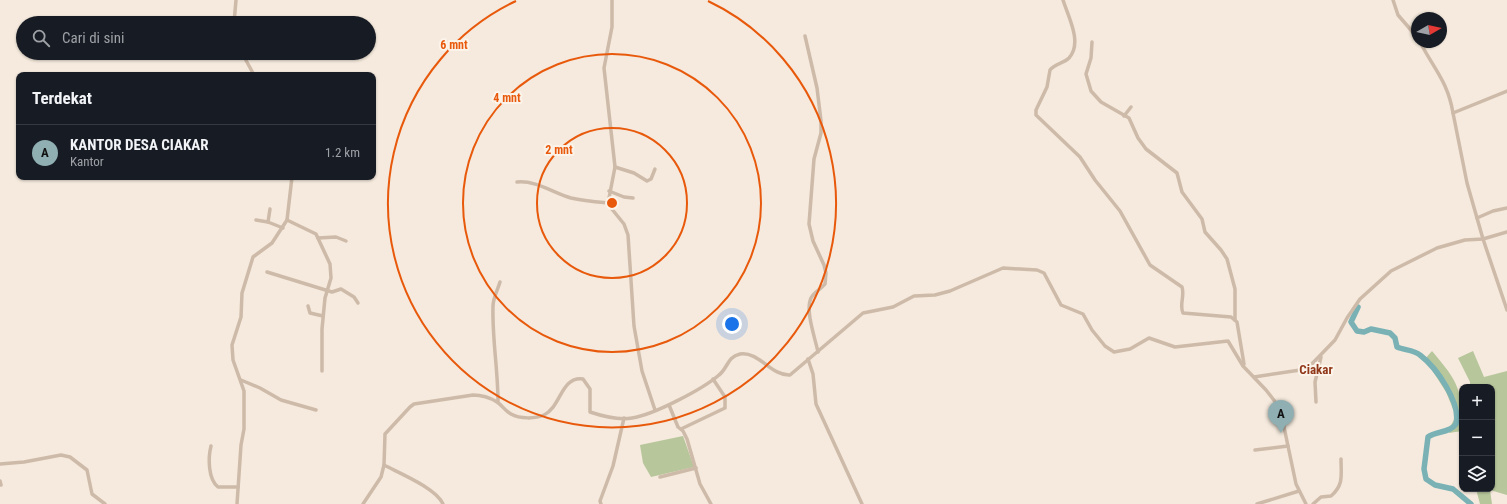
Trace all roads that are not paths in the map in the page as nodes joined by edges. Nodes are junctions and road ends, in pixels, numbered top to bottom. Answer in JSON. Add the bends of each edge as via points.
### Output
{"nodes":[{"id":1,"x":236,"y":0,"type":"edge"},
{"id":2,"x":612,"y":0,"type":"edge"},
{"id":3,"x":1063,"y":0,"type":"edge"},
{"id":4,"x":1393,"y":0,"type":"edge"},
{"id":5,"x":235,"y":16,"type":"edge"},
{"id":6,"x":1411,"y":31,"type":"edge"},
{"id":7,"x":805,"y":36,"type":"dead end"},
{"id":8,"x":1092,"y":42,"type":"dead end"},
{"id":9,"x":1423,"y":48,"type":"edge"},
{"id":10,"x":246,"y":60,"type":"edge"},
{"id":11,"x":252,"y":72,"type":"edge"},
{"id":12,"x":1507,"y":91,"type":"edge"},
{"id":13,"x":1131,"y":107,"type":"dead end"},
{"id":14,"x":1453,"y":113,"type":"junction"},
{"id":15,"x":1124,"y":116,"type":"junction"},
{"id":16,"x":615,"y":167,"type":"junction"},
{"id":17,"x":655,"y":169,"type":"dead end"},
{"id":18,"x":292,"y":180,"type":"edge"},
{"id":19,"x":517,"y":182,"type":"dead end"},
{"id":20,"x":609,"y":191,"type":"junction"},
{"id":21,"x":632,"y":198,"type":"dead end"},
{"id":22,"x":609,"y":203,"type":"junction"},
{"id":23,"x":1507,"y":208,"type":"edge"},
{"id":24,"x":270,"y":209,"type":"dead end"},
{"id":25,"x":1477,"y":218,"type":"junction"},
{"id":26,"x":256,"y":220,"type":"dead end"},
{"id":27,"x":287,"y":220,"type":"junction"},
{"id":28,"x":268,"y":222,"type":"junction"},
{"id":29,"x":283,"y":228,"type":"junction"},
{"id":30,"x":1507,"y":232,"type":"edge"},
{"id":31,"x":318,"y":238,"type":"junction"},
{"id":32,"x":1483,"y":239,"type":"junction"},
{"id":33,"x":346,"y":241,"type":"dead end"},
{"id":34,"x":267,"y":272,"type":"dead end"},
{"id":35,"x":500,"y":282,"type":"dead end"},
{"id":36,"x":327,"y":290,"type":"junction"},
{"id":37,"x":358,"y":303,"type":"dead end"},
{"id":38,"x":308,"y":306,"type":"dead end"},
{"id":39,"x":1507,"y":310,"type":"edge"},
{"id":40,"x":323,"y":316,"type":"junction"},
{"id":41,"x":1235,"y":321,"type":"junction"},
{"id":42,"x":818,"y":352,"type":"junction"},
{"id":43,"x":1321,"y":357,"type":"junction"},
{"id":44,"x":808,"y":359,"type":"junction"},
{"id":45,"x":1246,"y":369,"type":"junction"},
{"id":46,"x":322,"y":371,"type":"dead end"},
{"id":47,"x":1254,"y":377,"type":"junction"},
{"id":48,"x":713,"y":379,"type":"junction"},
{"id":49,"x":241,"y":380,"type":"junction"},
{"id":50,"x":498,"y":402,"type":"junction"},
{"id":51,"x":1316,"y":402,"type":"dead end"},
{"id":52,"x":669,"y":405,"type":"junction"},
{"id":53,"x":316,"y":410,"type":"dead end"},
{"id":54,"x":655,"y":410,"type":"junction"},
{"id":55,"x":624,"y":418,"type":"junction"},
{"id":56,"x":681,"y":428,"type":"junction"},
{"id":57,"x":211,"y":446,"type":"dead end"},
{"id":58,"x":1288,"y":446,"type":"junction"},
{"id":59,"x":1254,"y":450,"type":"dead end"},
{"id":60,"x":1341,"y":459,"type":"dead end"},
{"id":61,"x":0,"y":464,"type":"edge"},
{"id":62,"x":384,"y":465,"type":"junction"},
{"id":63,"x":696,"y":468,"type":"junction"},
{"id":64,"x":660,"y":476,"type":"dead end"},
{"id":65,"x":238,"y":487,"type":"junction"},
{"id":66,"x":1299,"y":491,"type":"junction"},
{"id":67,"x":106,"y":504,"type":"edge"},
{"id":68,"x":236,"y":504,"type":"edge"},
{"id":69,"x":363,"y":504,"type":"edge"},
{"id":70,"x":443,"y":504,"type":"edge"},
{"id":71,"x":601,"y":504,"type":"edge"},
{"id":72,"x":711,"y":504,"type":"edge"},
{"id":73,"x":862,"y":504,"type":"edge"},
{"id":74,"x":1257,"y":504,"type":"edge"},
{"id":75,"x":1306,"y":504,"type":"edge"},
{"id":76,"x":1313,"y":504,"type":"edge"}],
"edges":[{"from":1,"to":5,"type":"street"},
{"from":2,"to":16,"type":"street","via":[[612,27],[604,68]]},
{"from":3,"to":41,"type":"street","via":[[1073,31],[1073,50],[1065,61],[1050,70],[1047,87],[1036,115],[1080,157],[1120,211],[1150,265],[1182,287],[1183,313],[1231,317]]},
{"from":4,"to":6,"type":"street","via":[[1398,15]]},
{"from":7,"to":42,"type":"street","via":[[817,88],[821,121],[808,217],[811,234],[826,273],[825,284],[813,295],[810,304]]},
{"from":8,"to":15,"type":"street","via":[[1086,74],[1091,91],[1101,102]]},
{"from":9,"to":14,"type":"street","via":[[1450,93]]},
{"from":10,"to":11,"type":"street"},
{"from":12,"to":14,"type":"street"},
{"from":13,"to":15,"type":"street"},
{"from":14,"to":25,"type":"street"},
{"from":15,"to":41,"type":"street","via":[[1130,120],[1146,150],[1177,173],[1182,192],[1202,219],[1205,232],[1223,252],[1236,289]]},
{"from":16,"to":17,"type":"street","via":[[634,173],[647,182]]},
{"from":16,"to":20,"type":"street"},
{"from":18,"to":27,"type":"street"},
{"from":19,"to":22,"type":"street","via":[[553,190],[574,198]]},
{"from":20,"to":21,"type":"street"},
{"from":20,"to":22,"type":"street"},
{"from":22,"to":54,"type":"street","via":[[624,224],[628,236],[634,326],[642,371]]},
{"from":23,"to":25,"type":"street"},
{"from":24,"to":28,"type":"street"},
{"from":25,"to":32,"type":"street"},
{"from":26,"to":28,"type":"street"},
{"from":27,"to":29,"type":"street"},
{"from":27,"to":31,"type":"street","via":[[312,231]]},
{"from":28,"to":29,"type":"street"},
{"from":29,"to":49,"type":"street","via":[[272,242],[253,257],[242,293],[241,317],[232,345],[233,360]]},
{"from":30,"to":32,"type":"street"},
{"from":31,"to":33,"type":"street","via":[[336,237]]},
{"from":31,"to":36,"type":"street","via":[[330,264],[331,278]]},
{"from":32,"to":39,"type":"street"},
{"from":32,"to":43,"type":"street","via":[[1465,240],[1438,248],[1391,271],[1360,299],[1335,340]]},
{"from":34,"to":36,"type":"street"},
{"from":35,"to":50,"type":"street","via":[[493,306]]},
{"from":36,"to":37,"type":"street","via":[[333,292],[341,289],[354,297]]},
{"from":36,"to":40,"type":"street"},
{"from":38,"to":40,"type":"street","via":[[310,313]]},
{"from":40,"to":46,"type":"street"},
{"from":41,"to":45,"type":"street","via":[[1240,330],[1241,351]]},
{"from":42,"to":44,"type":"street"},
{"from":42,"to":45,"type":"street","via":[[863,312],[893,306],[914,296],[936,295],[950,291],[1003,268],[1022,268],[1044,273],[1061,305],[1083,314],[1105,346],[1114,352],[1130,349],[1149,338],[1176,347],[1228,340]]},
{"from":43,"to":47,"type":"street","via":[[1303,370]]},
{"from":43,"to":51,"type":"street","via":[[1315,382]]},
{"from":44,"to":48,"type":"street","via":[[792,374],[787,375],[752,356],[740,354],[730,359],[720,375]]},
{"from":44,"to":73,"type":"street","via":[[818,409]]},
{"from":45,"to":47,"type":"street"},
{"from":47,"to":58,"type":"street","via":[[1280,408]]},
{"from":48,"to":52,"type":"street","via":[[695,392]]},
{"from":48,"to":56,"type":"street","via":[[725,397],[725,408]]},
{"from":49,"to":53,"type":"street","via":[[282,400]]},
{"from":49,"to":65,"type":"street","via":[[244,391],[244,429]]},
{"from":50,"to":55,"type":"street","via":[[511,414],[519,417],[545,414],[555,405],[569,382],[577,378],[583,379],[590,389],[590,412]]},
{"from":50,"to":62,"type":"street","via":[[483,395],[473,394],[410,406],[385,434]]},
{"from":52,"to":54,"type":"street"},
{"from":52,"to":56,"type":"street","via":[[678,427]]},
{"from":54,"to":55,"type":"street","via":[[646,415]]},
{"from":55,"to":71,"type":"street"},
{"from":56,"to":63,"type":"street"},
{"from":57,"to":65,"type":"street","via":[[209,457],[213,482],[218,487]]},
{"from":58,"to":59,"type":"street"},
{"from":58,"to":66,"type":"street"},
{"from":60,"to":76,"type":"street","via":[[1342,481],[1338,489],[1331,496],[1321,497]]},
{"from":61,"to":67,"type":"street","via":[[65,455],[87,470],[92,494]]},
{"from":62,"to":69,"type":"street","via":[[377,485]]},
{"from":62,"to":70,"type":"street","via":[[427,489]]},
{"from":63,"to":64,"type":"street"},
{"from":63,"to":72,"type":"street","via":[[700,484]]},
{"from":65,"to":68,"type":"street"},
{"from":66,"to":74,"type":"street"},
{"from":66,"to":75,"type":"street"}]}
